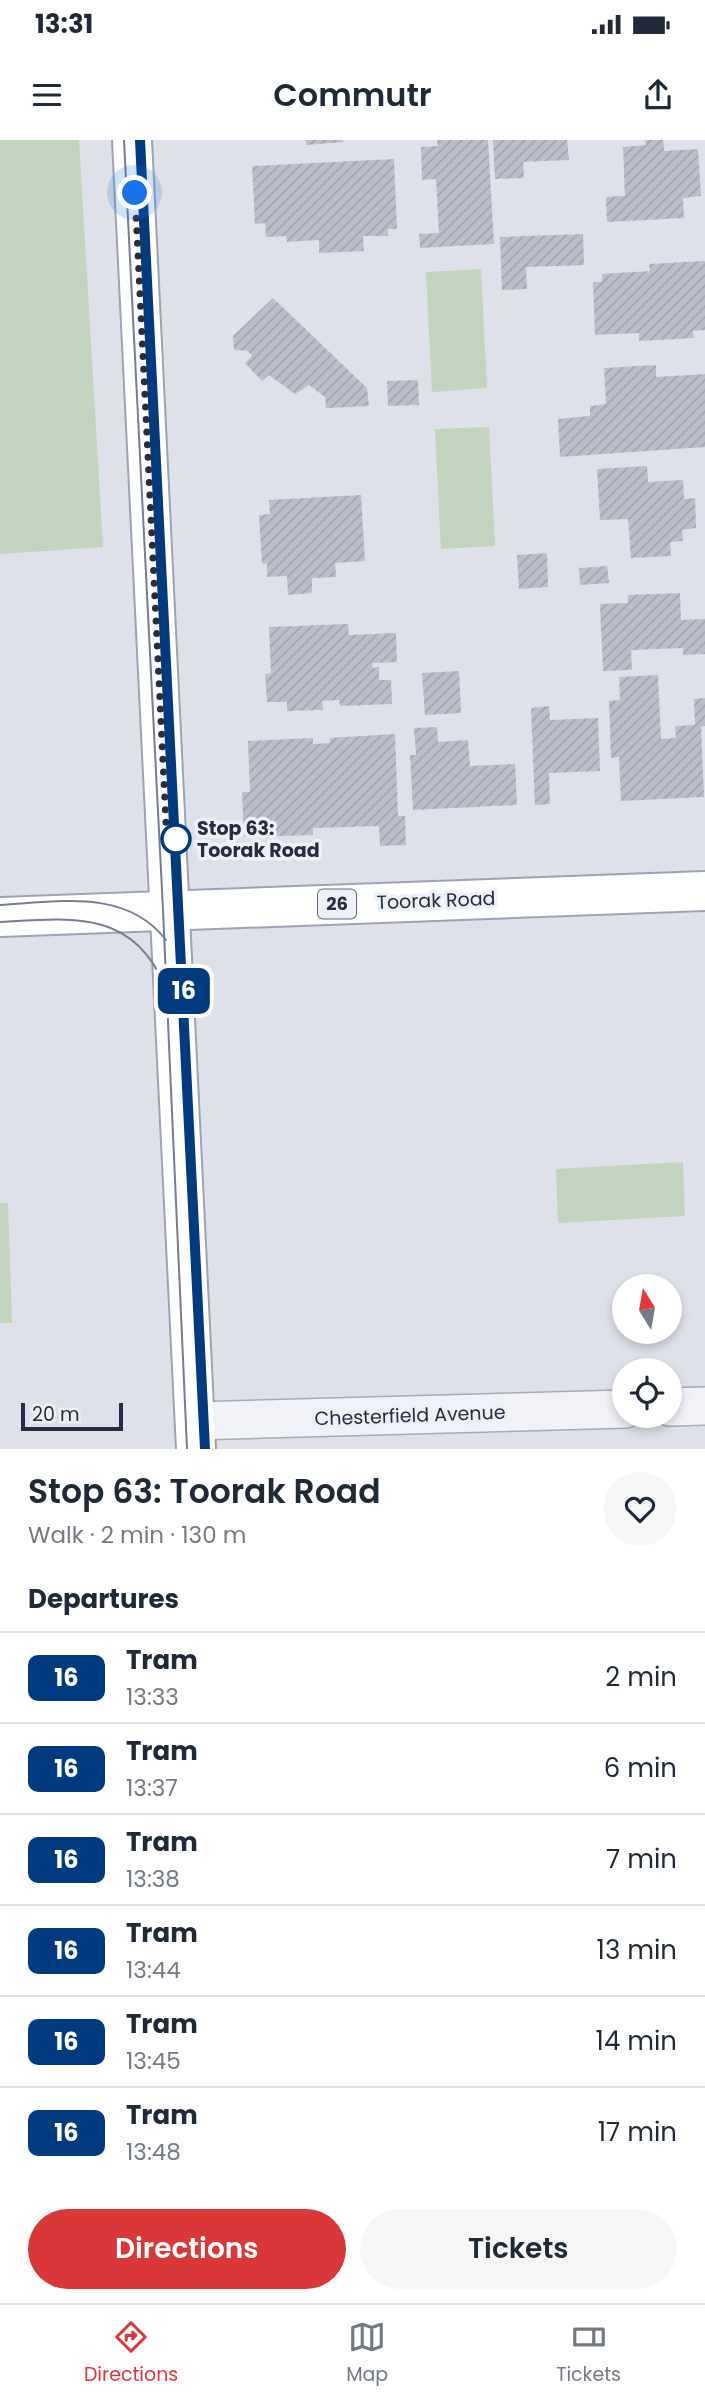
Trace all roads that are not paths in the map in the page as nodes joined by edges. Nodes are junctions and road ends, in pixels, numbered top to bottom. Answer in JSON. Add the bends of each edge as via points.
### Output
{"nodes":[{"id":1,"x":132,"y":140,"type":"edge"},
{"id":2,"x":705,"y":891,"type":"edge"},
{"id":3,"x":172,"y":909,"type":"junction"},
{"id":4,"x":0,"y":917,"type":"edge"},
{"id":5,"x":705,"y":1406,"type":"edge"},
{"id":6,"x":682,"y":1407,"type":"edge"},
{"id":7,"x":612,"y":1410,"type":"edge"},
{"id":8,"x":195,"y":1435,"type":"edge"}],
"edges":[{"from":1,"to":3,"type":"main road"},
{"from":2,"to":3,"type":"main road","name":"Toorak Road","number":"26"},
{"from":3,"to":4,"type":"main road","name":"Toorak Road","number":"26"},
{"from":3,"to":8,"type":"main road"},
{"from":5,"to":6,"type":"street"},
{"from":7,"to":8,"type":"street","name":"Chesterfield Avenue"}]}
